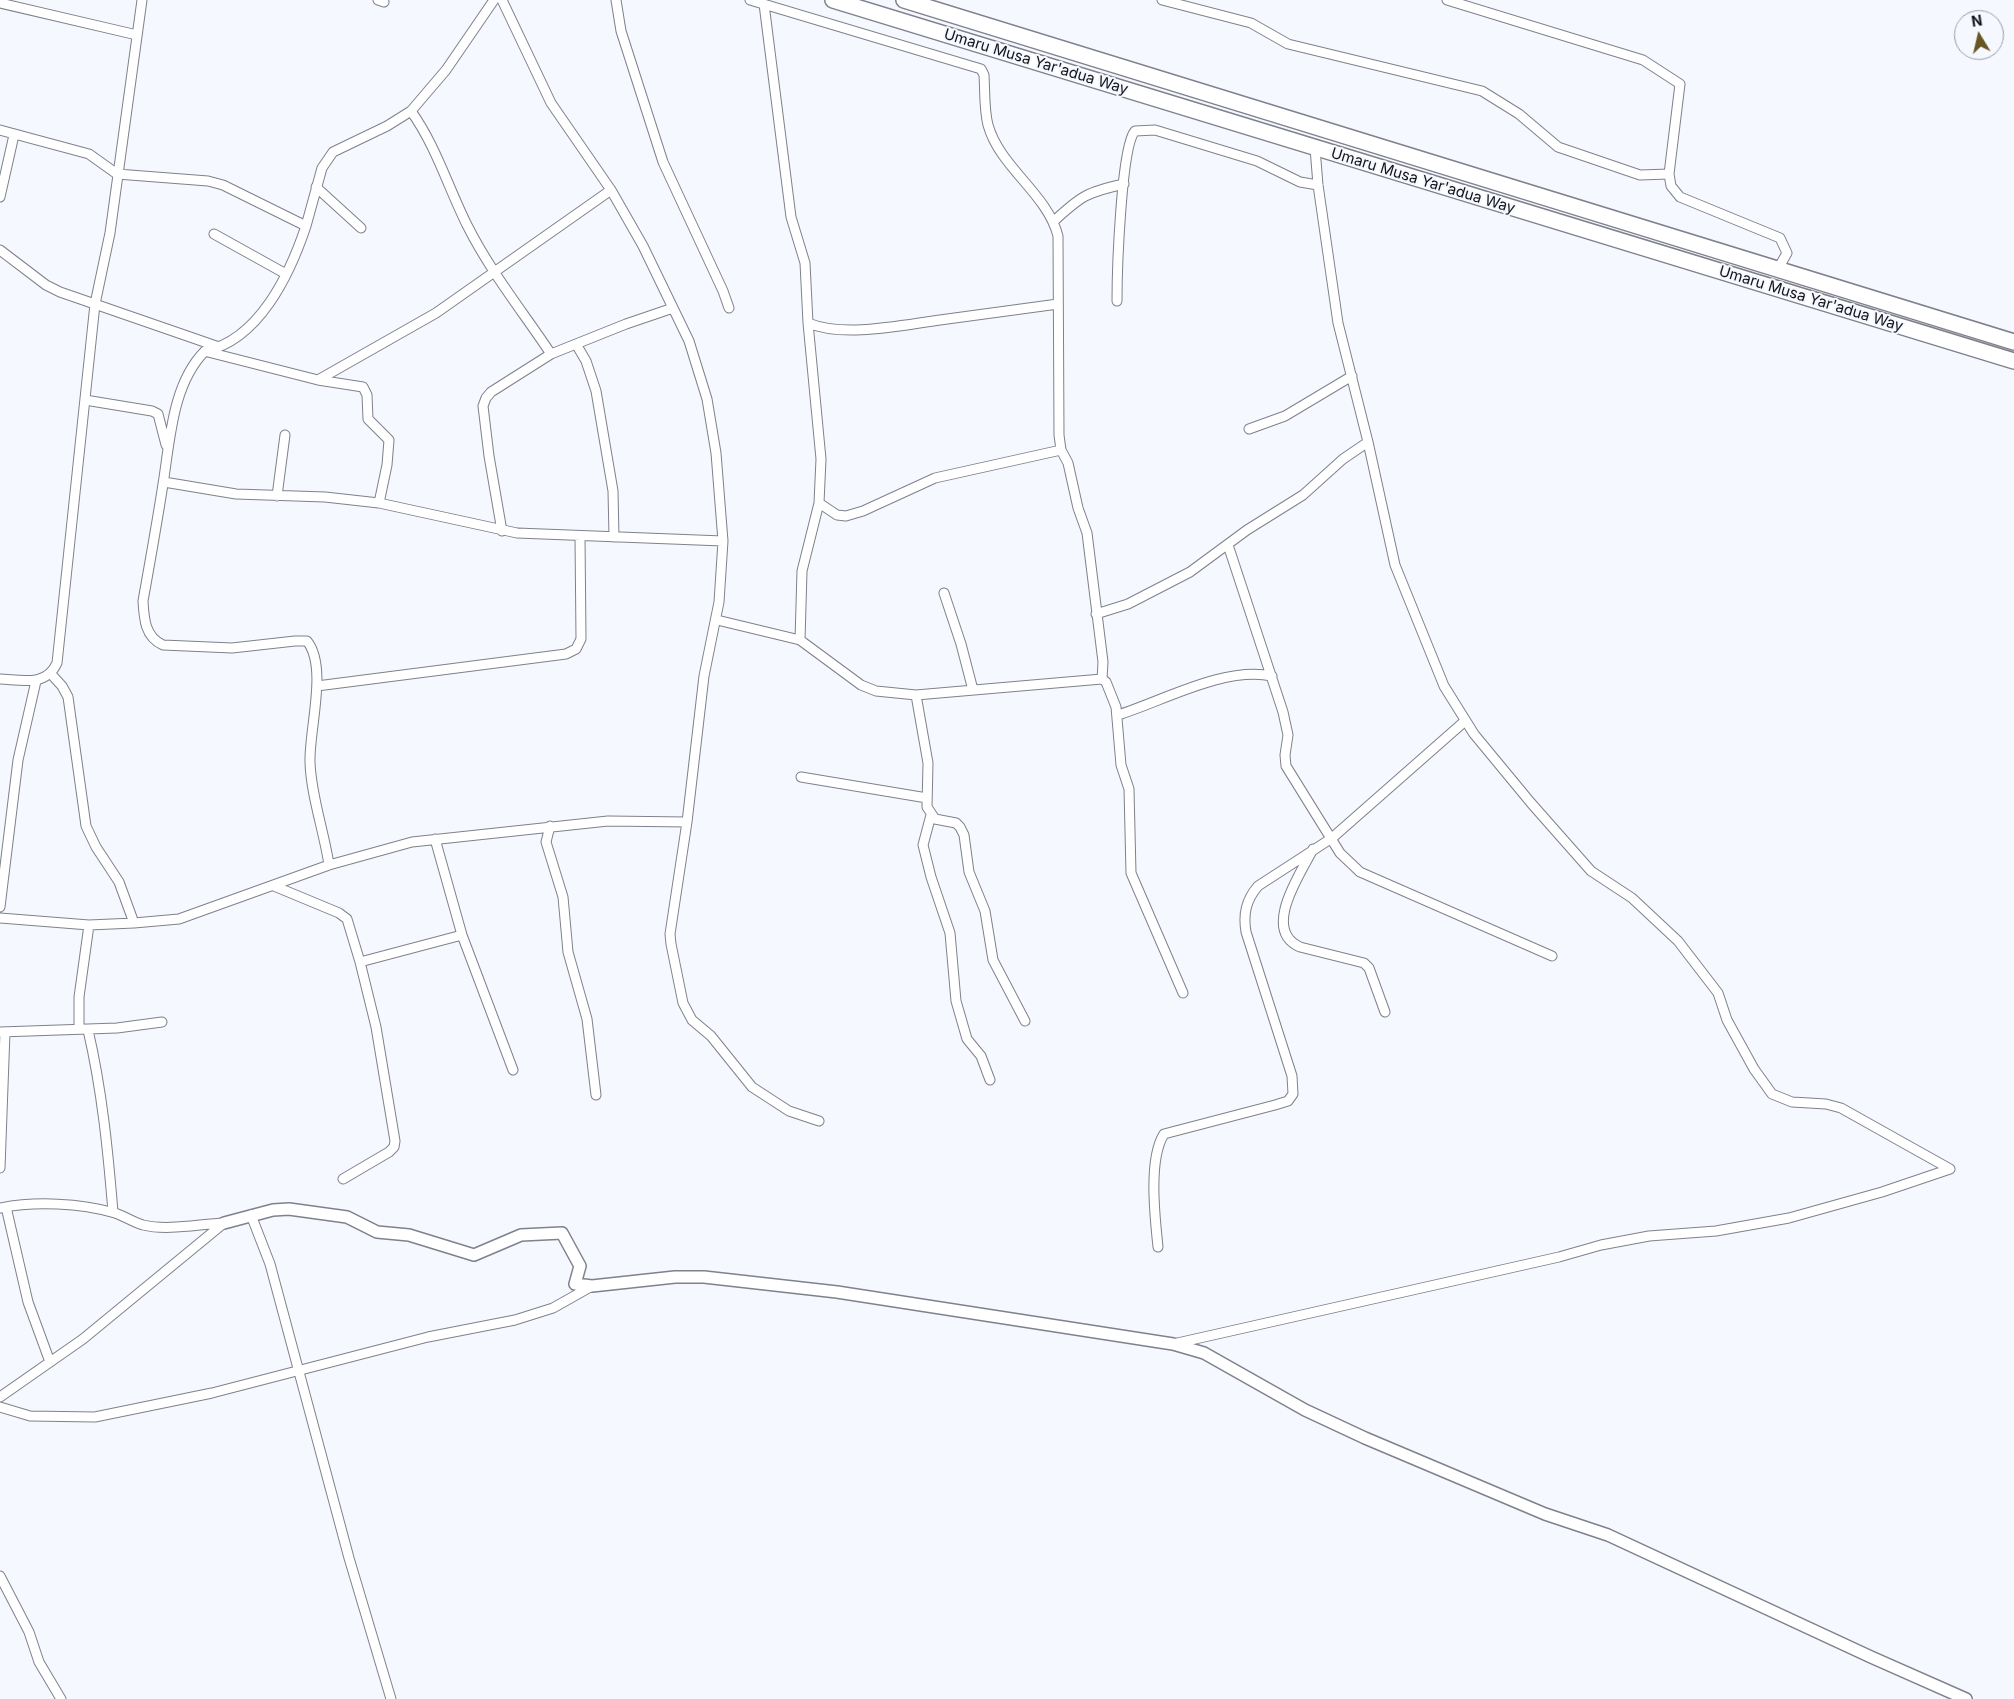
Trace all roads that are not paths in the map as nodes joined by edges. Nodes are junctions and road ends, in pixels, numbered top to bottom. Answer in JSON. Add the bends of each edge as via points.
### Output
{"nodes":[{"id":1,"x":142,"y":0,"type":"edge"},
{"id":2,"x":494,"y":0,"type":"edge"},
{"id":3,"x":502,"y":0,"type":"edge"},
{"id":4,"x":616,"y":0,"type":"edge"},
{"id":5,"x":750,"y":0,"type":"edge"},
{"id":6,"x":833,"y":0,"type":"edge"},
{"id":7,"x":904,"y":0,"type":"edge"},
{"id":8,"x":1162,"y":0,"type":"edge"},
{"id":9,"x":1447,"y":0,"type":"edge"},
{"id":10,"x":1186,"y":2,"type":"edge"},
{"id":11,"x":0,"y":3,"type":"edge"},
{"id":12,"x":764,"y":4,"type":"junction"},
{"id":13,"x":24,"y":5,"type":"edge"},
{"id":14,"x":137,"y":35,"type":"junction"},
{"id":15,"x":411,"y":111,"type":"junction"},
{"id":16,"x":0,"y":130,"type":"edge"},
{"id":17,"x":14,"y":135,"type":"junction"},
{"id":18,"x":1315,"y":148,"type":"junction"},
{"id":19,"x":118,"y":174,"type":"junction"},
{"id":20,"x":1669,"y":174,"type":"junction"},
{"id":21,"x":1124,"y":184,"type":"junction"},
{"id":22,"x":1318,"y":185,"type":"junction"},
{"id":23,"x":316,"y":187,"type":"junction"},
{"id":24,"x":611,"y":190,"type":"junction"},
{"id":25,"x":0,"y":197,"type":"edge"},
{"id":26,"x":1054,"y":222,"type":"junction"},
{"id":27,"x":306,"y":226,"type":"junction"},
{"id":28,"x":361,"y":228,"type":"dead end"},
{"id":29,"x":214,"y":234,"type":"dead end"},
{"id":30,"x":0,"y":250,"type":"edge"},
{"id":31,"x":1778,"y":269,"type":"junction"},
{"id":32,"x":494,"y":271,"type":"junction"},
{"id":33,"x":286,"y":274,"type":"junction"},
{"id":34,"x":1117,"y":300,"type":"dead end"},
{"id":35,"x":95,"y":304,"type":"junction"},
{"id":36,"x":1058,"y":304,"type":"junction"},
{"id":37,"x":673,"y":308,"type":"junction"},
{"id":38,"x":729,"y":308,"type":"dead end"},
{"id":39,"x":808,"y":323,"type":"junction"},
{"id":40,"x":2014,"y":342,"type":"edge"},
{"id":41,"x":576,"y":344,"type":"junction"},
{"id":42,"x":221,"y":348,"type":"junction"},
{"id":43,"x":205,"y":351,"type":"junction"},
{"id":44,"x":551,"y":354,"type":"junction"},
{"id":45,"x":2014,"y":361,"type":"edge"},
{"id":46,"x":1352,"y":376,"type":"junction"},
{"id":47,"x":318,"y":380,"type":"junction"},
{"id":48,"x":85,"y":400,"type":"junction"},
{"id":49,"x":1249,"y":429,"type":"dead end"},
{"id":50,"x":285,"y":435,"type":"dead end"},
{"id":51,"x":1368,"y":442,"type":"junction"},
{"id":52,"x":167,"y":450,"type":"junction"},
{"id":53,"x":1061,"y":450,"type":"junction"},
{"id":54,"x":164,"y":482,"type":"junction"},
{"id":55,"x":277,"y":496,"type":"junction"},
{"id":56,"x":819,"y":502,"type":"junction"},
{"id":57,"x":379,"y":503,"type":"junction"},
{"id":58,"x":502,"y":531,"type":"junction"},
{"id":59,"x":580,"y":536,"type":"junction"},
{"id":60,"x":614,"y":538,"type":"junction"},
{"id":61,"x":723,"y":541,"type":"junction"},
{"id":62,"x":1228,"y":545,"type":"junction"},
{"id":63,"x":944,"y":593,"type":"dead end"},
{"id":64,"x":1096,"y":614,"type":"junction"},
{"id":65,"x":717,"y":620,"type":"junction"},
{"id":66,"x":800,"y":640,"type":"junction"},
{"id":67,"x":52,"y":674,"type":"junction"},
{"id":68,"x":1272,"y":676,"type":"junction"},
{"id":69,"x":0,"y":679,"type":"edge"},
{"id":70,"x":1102,"y":679,"type":"junction"},
{"id":71,"x":36,"y":681,"type":"junction"},
{"id":72,"x":317,"y":686,"type":"junction"},
{"id":73,"x":973,"y":690,"type":"junction"},
{"id":74,"x":916,"y":695,"type":"junction"},
{"id":75,"x":1118,"y":715,"type":"junction"},
{"id":76,"x":1465,"y":721,"type":"junction"},
{"id":77,"x":801,"y":777,"type":"dead end"},
{"id":78,"x":927,"y":798,"type":"junction"},
{"id":79,"x":931,"y":815,"type":"junction"},
{"id":80,"x":687,"y":822,"type":"junction"},
{"id":81,"x":550,"y":826,"type":"junction"},
{"id":82,"x":1332,"y":838,"type":"junction"},
{"id":83,"x":435,"y":839,"type":"junction"},
{"id":84,"x":1314,"y":849,"type":"junction"},
{"id":85,"x":329,"y":865,"type":"junction"},
{"id":86,"x":274,"y":886,"type":"junction"},
{"id":87,"x":0,"y":907,"type":"edge"},
{"id":88,"x":0,"y":918,"type":"edge"},
{"id":89,"x":134,"y":923,"type":"junction"},
{"id":90,"x":89,"y":925,"type":"junction"},
{"id":91,"x":462,"y":935,"type":"junction"},
{"id":92,"x":1552,"y":956,"type":"dead end"},
{"id":93,"x":360,"y":962,"type":"junction"},
{"id":94,"x":1184,"y":993,"type":"dead end"},
{"id":95,"x":1385,"y":1012,"type":"dead end"},
{"id":96,"x":1026,"y":1021,"type":"dead end"},
{"id":97,"x":162,"y":1022,"type":"dead end"},
{"id":98,"x":83,"y":1029,"type":"junction"},
{"id":99,"x":2,"y":1032,"type":"edge"},
{"id":100,"x":513,"y":1070,"type":"dead end"},
{"id":101,"x":990,"y":1080,"type":"dead end"},
{"id":102,"x":596,"y":1095,"type":"dead end"},
{"id":103,"x":818,"y":1121,"type":"dead end"},
{"id":104,"x":0,"y":1168,"type":"edge"},
{"id":105,"x":343,"y":1179,"type":"dead end"},
{"id":106,"x":3,"y":1207,"type":"edge"},
{"id":107,"x":113,"y":1212,"type":"junction"},
{"id":108,"x":251,"y":1215,"type":"junction"},
{"id":109,"x":224,"y":1222,"type":"junction"},
{"id":110,"x":1158,"y":1247,"type":"dead end"},
{"id":111,"x":592,"y":1286,"type":"junction"},
{"id":112,"x":1173,"y":1344,"type":"junction"},
{"id":113,"x":50,"y":1362,"type":"junction"},
{"id":114,"x":297,"y":1370,"type":"junction"},
{"id":115,"x":0,"y":1397,"type":"edge"},
{"id":116,"x":0,"y":1407,"type":"edge"},
{"id":117,"x":0,"y":1576,"type":"edge"},
{"id":118,"x":61,"y":1699,"type":"edge"},
{"id":119,"x":391,"y":1699,"type":"edge"},
{"id":120,"x":1966,"y":1699,"type":"edge"}],
"edges":[{"from":1,"to":14,"type":"street"},
{"from":2,"to":15,"type":"street","via":[[446,70]]},
{"from":3,"to":24,"type":"street","via":[[551,103]]},
{"from":4,"to":38,"type":"street","via":[[621,31],[662,162]]},
{"from":5,"to":12,"type":"street"},
{"from":6,"to":18,"type":"main road","name":"Umaru Musa Yar'adua Way"},
{"from":7,"to":31,"type":"main road","name":"Umaru Musa Yar'adua Way"},
{"from":8,"to":10,"type":"street"},
{"from":9,"to":20,"type":"street","via":[[1643,60],[1680,84]]},
{"from":10,"to":20,"type":"street","via":[[1251,23],[1288,44],[1482,91],[1519,114],[1558,147],[1640,175]]},
{"from":11,"to":13,"type":"street"},
{"from":12,"to":26,"type":"street","via":[[981,69],[988,125],[1000,150]]},
{"from":12,"to":39,"type":"street","via":[[791,217],[805,263]]},
{"from":13,"to":14,"type":"street"},
{"from":14,"to":19,"type":"street"},
{"from":15,"to":23,"type":"street","via":[[333,152],[322,168]]},
{"from":15,"to":32,"type":"street","via":[[425,131],[468,226]]},
{"from":16,"to":17,"type":"street"},
{"from":17,"to":19,"type":"street","via":[[89,154]]},
{"from":17,"to":25,"type":"street"},
{"from":18,"to":22,"type":"street"},
{"from":18,"to":45,"type":"main road","name":"Umaru Musa Yar'adua Way"},
{"from":19,"to":27,"type":"street","via":[[223,185]]},
{"from":19,"to":35,"type":"street"},
{"from":20,"to":31,"type":"street","via":[[1671,186],[1680,197],[1780,238],[1787,253]]},
{"from":21,"to":22,"type":"street","via":[[1130,136],[1142,129],[1155,130],[1257,161],[1292,179]]},
{"from":21,"to":26,"type":"street","via":[[1093,190]]},
{"from":21,"to":34,"type":"street"},
{"from":22,"to":46,"type":"street","via":[[1338,323]]},
{"from":23,"to":27,"type":"street"},
{"from":23,"to":28,"type":"street"},
{"from":24,"to":32,"type":"street"},
{"from":24,"to":37,"type":"street"},
{"from":26,"to":36,"type":"street","via":[[1059,258]]},
{"from":27,"to":33,"type":"street"},
{"from":29,"to":33,"type":"street"},
{"from":30,"to":35,"type":"street","via":[[46,285]]},
{"from":31,"to":40,"type":"main road","name":"Umaru Musa Yar'adua Way"},
{"from":32,"to":44,"type":"street"},
{"from":32,"to":47,"type":"street","via":[[436,313]]},
{"from":33,"to":42,"type":"street","via":[[264,312],[235,341]]},
{"from":35,"to":42,"type":"street"},
{"from":35,"to":48,"type":"street"},
{"from":36,"to":39,"type":"street","via":[[889,326],[835,329]]},
{"from":36,"to":53,"type":"street"},
{"from":37,"to":41,"type":"street"},
{"from":37,"to":61,"type":"street","via":[[698,366],[707,399],[716,453]]},
{"from":39,"to":56,"type":"street","via":[[821,459]]},
{"from":41,"to":44,"type":"street"},
{"from":41,"to":60,"type":"street","via":[[596,391],[613,491]]},
{"from":42,"to":43,"type":"street"},
{"from":43,"to":47,"type":"street"},
{"from":43,"to":52,"type":"street","via":[[195,364],[175,409]]},
{"from":44,"to":58,"type":"street","via":[[491,392],[483,406]]},
{"from":46,"to":49,"type":"street","via":[[1285,416]]},
{"from":46,"to":51,"type":"street"},
{"from":47,"to":57,"type":"street","via":[[360,386],[366,390],[368,420],[387,436],[390,445]]},
{"from":48,"to":52,"type":"street","via":[[139,407],[158,414]]},
{"from":48,"to":67,"type":"street","via":[[57,663]]},
{"from":50,"to":55,"type":"street"},
{"from":51,"to":62,"type":"street","via":[[1343,459],[1303,495]]},
{"from":51,"to":76,"type":"street","via":[[1396,565],[1444,686]]},
{"from":52,"to":54,"type":"street"},
{"from":53,"to":56,"type":"street","via":[[935,478],[846,516],[837,515]]},
{"from":53,"to":64,"type":"street","via":[[1068,463],[1087,533]]},
{"from":54,"to":55,"type":"street","via":[[236,494]]},
{"from":54,"to":72,"type":"street","via":[[143,601],[148,633],[156,642],[176,647],[232,648],[307,641],[314,650]]},
{"from":55,"to":57,"type":"street"},
{"from":56,"to":66,"type":"street","via":[[802,571]]},
{"from":57,"to":58,"type":"street"},
{"from":58,"to":59,"type":"street"},
{"from":59,"to":60,"type":"street"},
{"from":59,"to":72,"type":"street","via":[[580,639],[576,648],[566,654]]},
{"from":60,"to":61,"type":"street"},
{"from":61,"to":65,"type":"street"},
{"from":62,"to":64,"type":"street","via":[[1156,591]]},
{"from":62,"to":68,"type":"street"},
{"from":63,"to":73,"type":"street"},
{"from":64,"to":70,"type":"street","via":[[1103,662]]},
{"from":65,"to":66,"type":"street"},
{"from":65,"to":80,"type":"street","via":[[704,676]]},
{"from":66,"to":74,"type":"street","via":[[861,685],[876,691]]},
{"from":67,"to":71,"type":"street"},
{"from":67,"to":89,"type":"street","via":[[68,697],[86,826],[119,882]]},
{"from":68,"to":75,"type":"street","via":[[1259,673],[1214,681]]},
{"from":68,"to":82,"type":"street","via":[[1288,735],[1286,766]]},
{"from":69,"to":71,"type":"street"},
{"from":70,"to":73,"type":"street"},
{"from":70,"to":75,"type":"street","via":[[1110,689]]},
{"from":71,"to":87,"type":"street","via":[[18,760]]},
{"from":72,"to":85,"type":"street","via":[[310,763]]},
{"from":73,"to":74,"type":"street"},
{"from":74,"to":78,"type":"street","via":[[928,763]]},
{"from":75,"to":94,"type":"street","via":[[1121,764],[1129,789],[1129,866]]},
{"from":76,"to":82,"type":"street"},
{"from":76,"to":112,"type":"street","via":[[1530,803],[1591,871],[1632,898],[1678,941],[1718,993],[1727,1020],[1749,1061],[1772,1094],[1792,1102],[1841,1108],[1950,1169],[1789,1218],[1601,1245]]},
{"from":77,"to":78,"type":"street"},
{"from":78,"to":79,"type":"street"},
{"from":79,"to":96,"type":"street","via":[[934,819],[956,824],[964,835],[969,872],[985,911],[993,960]]},
{"from":79,"to":101,"type":"street","via":[[923,845],[950,933],[956,1001],[967,1039],[981,1056]]},
{"from":80,"to":81,"type":"street","via":[[608,821]]},
{"from":80,"to":103,"type":"street","via":[[670,934],[688,1014],[711,1036],[752,1087],[789,1111]]},
{"from":81,"to":83,"type":"street"},
{"from":81,"to":102,"type":"street","via":[[546,842],[563,897],[568,952],[586,1019]]},
{"from":82,"to":84,"type":"street"},
{"from":82,"to":92,"type":"street","via":[[1346,861],[1367,876]]},
{"from":83,"to":85,"type":"street","via":[[412,842]]},
{"from":83,"to":91,"type":"street"},
{"from":84,"to":95,"type":"street","via":[[1291,888],[1284,920],[1286,936],[1290,943],[1300,947],[1364,963],[1369,968]]},
{"from":84,"to":110,"type":"street","via":[[1258,886],[1250,895],[1244,920],[1292,1076],[1293,1094],[1288,1101],[1275,1106],[1164,1134],[1159,1141],[1155,1180]]},
{"from":85,"to":86,"type":"street"},
{"from":86,"to":89,"type":"street","via":[[179,918]]},
{"from":86,"to":93,"type":"street","via":[[339,912],[347,919]]},
{"from":88,"to":90,"type":"street"},
{"from":89,"to":90,"type":"street"},
{"from":90,"to":98,"type":"street","via":[[80,997]]},
{"from":91,"to":93,"type":"street"},
{"from":91,"to":100,"type":"street"},
{"from":93,"to":105,"type":"street","via":[[376,1026],[394,1147]]},
{"from":97,"to":98,"type":"street"},
{"from":98,"to":99,"type":"street"},
{"from":98,"to":107,"type":"street","via":[[100,1086]]},
{"from":99,"to":104,"type":"street"},
{"from":106,"to":107,"type":"street","via":[[49,1203]]},
{"from":106,"to":113,"type":"street","via":[[28,1302]]},
{"from":107,"to":109,"type":"street","via":[[143,1225],[165,1227]]},
{"from":108,"to":109,"type":"street"},
{"from":108,"to":111,"type":"street","via":[[289,1209],[346,1217],[377,1232],[409,1235],[474,1255],[521,1235],[562,1233],[580,1266],[575,1284]]},
{"from":108,"to":114,"type":"street","via":[[270,1264]]},
{"from":109,"to":113,"type":"street","via":[[91,1333]]},
{"from":111,"to":112,"type":"street","via":[[683,1276],[704,1277],[837,1292]]},
{"from":111,"to":114,"type":"street","via":[[553,1308],[515,1320],[428,1337]]},
{"from":112,"to":120,"type":"street","via":[[1204,1353],[1305,1410],[1365,1438],[1545,1514],[1608,1535]]},
{"from":113,"to":115,"type":"street"},
{"from":114,"to":116,"type":"street","via":[[212,1393],[95,1417],[30,1416]]},
{"from":114,"to":119,"type":"street"},
{"from":117,"to":118,"type":"street","via":[[29,1632],[39,1662]]}]}
